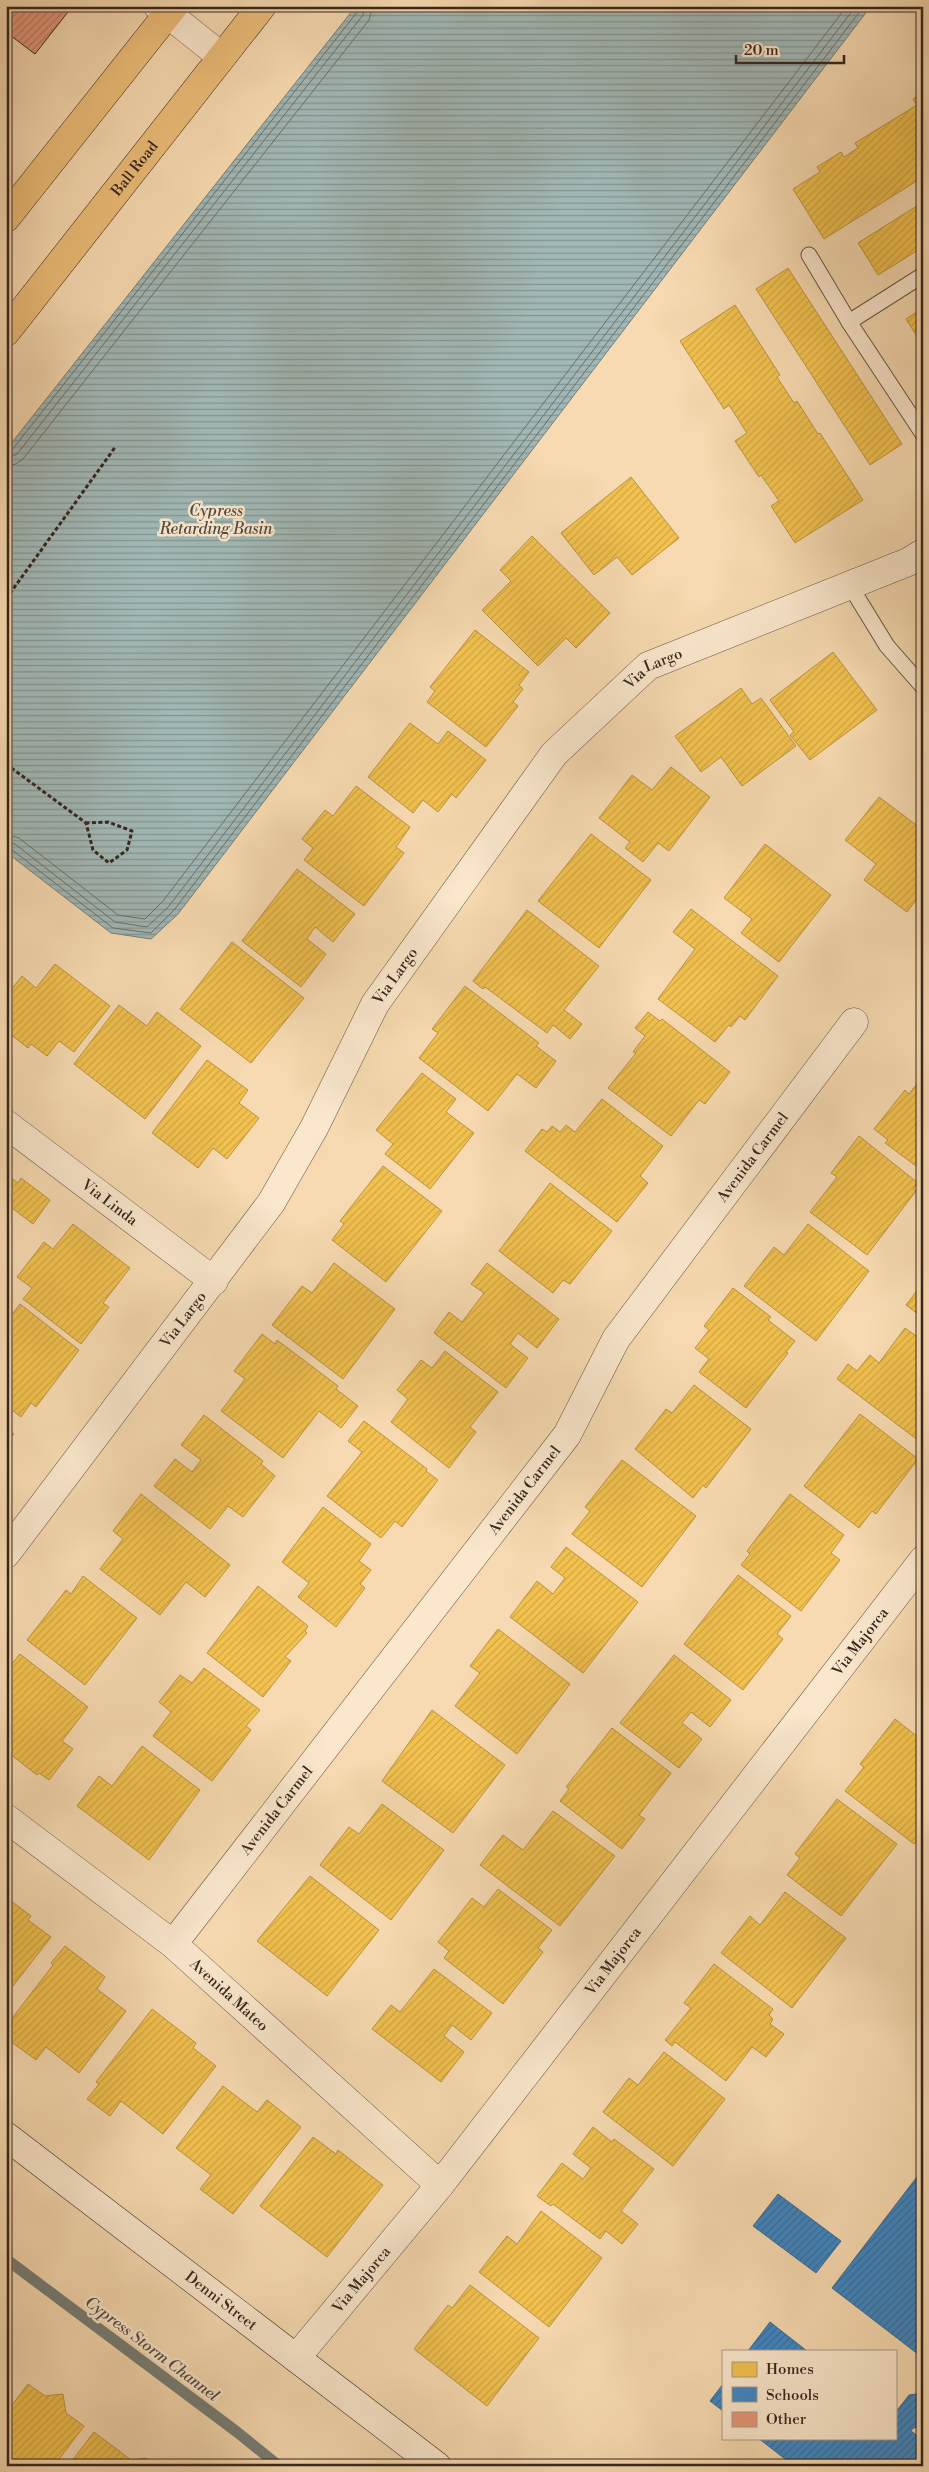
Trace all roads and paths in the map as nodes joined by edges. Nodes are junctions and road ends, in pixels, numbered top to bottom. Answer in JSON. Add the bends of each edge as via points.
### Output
{"nodes":[{"id":1,"x":257,"y":8,"type":"edge"},
{"id":2,"x":167,"y":9,"type":"edge"},
{"id":3,"x":222,"y":57,"type":"junction"},
{"id":4,"x":6,"y":218,"type":"edge"},
{"id":5,"x":809,"y":255,"type":"dead end"},
{"id":6,"x":923,"y":276,"type":"edge"},
{"id":7,"x":849,"y":322,"type":"junction"},
{"id":8,"x":6,"y":332,"type":"edge"},
{"id":9,"x":923,"y":434,"type":"edge"},
{"id":10,"x":116,"y":446,"type":"dead end"},
{"id":11,"x":923,"y":553,"type":"edge"},
{"id":12,"x":850,"y":584,"type":"junction"},
{"id":13,"x":6,"y":599,"type":"edge"},
{"id":14,"x":923,"y":686,"type":"edge"},
{"id":15,"x":6,"y":764,"type":"edge"},
{"id":16,"x":86,"y":823,"type":"junction"},
{"id":17,"x":854,"y":1022,"type":"dead end"},
{"id":18,"x":6,"y":1124,"type":"edge"},
{"id":19,"x":214,"y":1281,"type":"junction"},
{"id":20,"x":6,"y":1554,"type":"edge"},
{"id":21,"x":923,"y":1560,"type":"edge"},
{"id":22,"x":6,"y":1818,"type":"edge"},
{"id":23,"x":172,"y":1944,"type":"junction"},
{"id":24,"x":6,"y":2136,"type":"edge"},
{"id":25,"x":440,"y":2185,"type":"junction"},
{"id":26,"x":296,"y":2358,"type":"junction"},
{"id":27,"x":437,"y":2466,"type":"edge"}],
"edges":[{"from":1,"to":3,"type":"main road","name":"Ball Road"},
{"from":2,"to":3,"type":"street"},
{"from":2,"to":4,"type":"main road"},
{"from":3,"to":8,"type":"main road","name":"Ball Road"},
{"from":5,"to":7,"type":"lane"},
{"from":6,"to":7,"type":"lane"},
{"from":7,"to":9,"type":"lane"},
{"from":10,"to":13,"type":"path"},
{"from":11,"to":12,"type":"street","name":"Via Largo"},
{"from":12,"to":14,"type":"lane","via":[[887,646]]},
{"from":12,"to":19,"type":"street","name":"Via Largo","via":[[648,666],[554,754],[375,1004],[314,1128],[271,1203]]},
{"from":15,"to":16,"type":"path"},
{"from":16,"to":16,"type":"path","via":[[93,850],[109,862],[127,850],[132,831],[108,822]]},
{"from":17,"to":23,"type":"street","name":"Avenida Carmel","via":[[616,1339],[567,1435]]},
{"from":18,"to":19,"type":"street","name":"Via Linda"},
{"from":19,"to":20,"type":"street","name":"Via Largo"},
{"from":21,"to":25,"type":"street","name":"Via Majorca"},
{"from":22,"to":23,"type":"street","name":"Avenida Mateo"},
{"from":23,"to":25,"type":"street","name":"Avenida Mateo"},
{"from":24,"to":26,"type":"street","name":"Denni Street"},
{"from":25,"to":26,"type":"street","name":"Via Majorca"},
{"from":26,"to":27,"type":"street","name":"Denni Street"}]}
